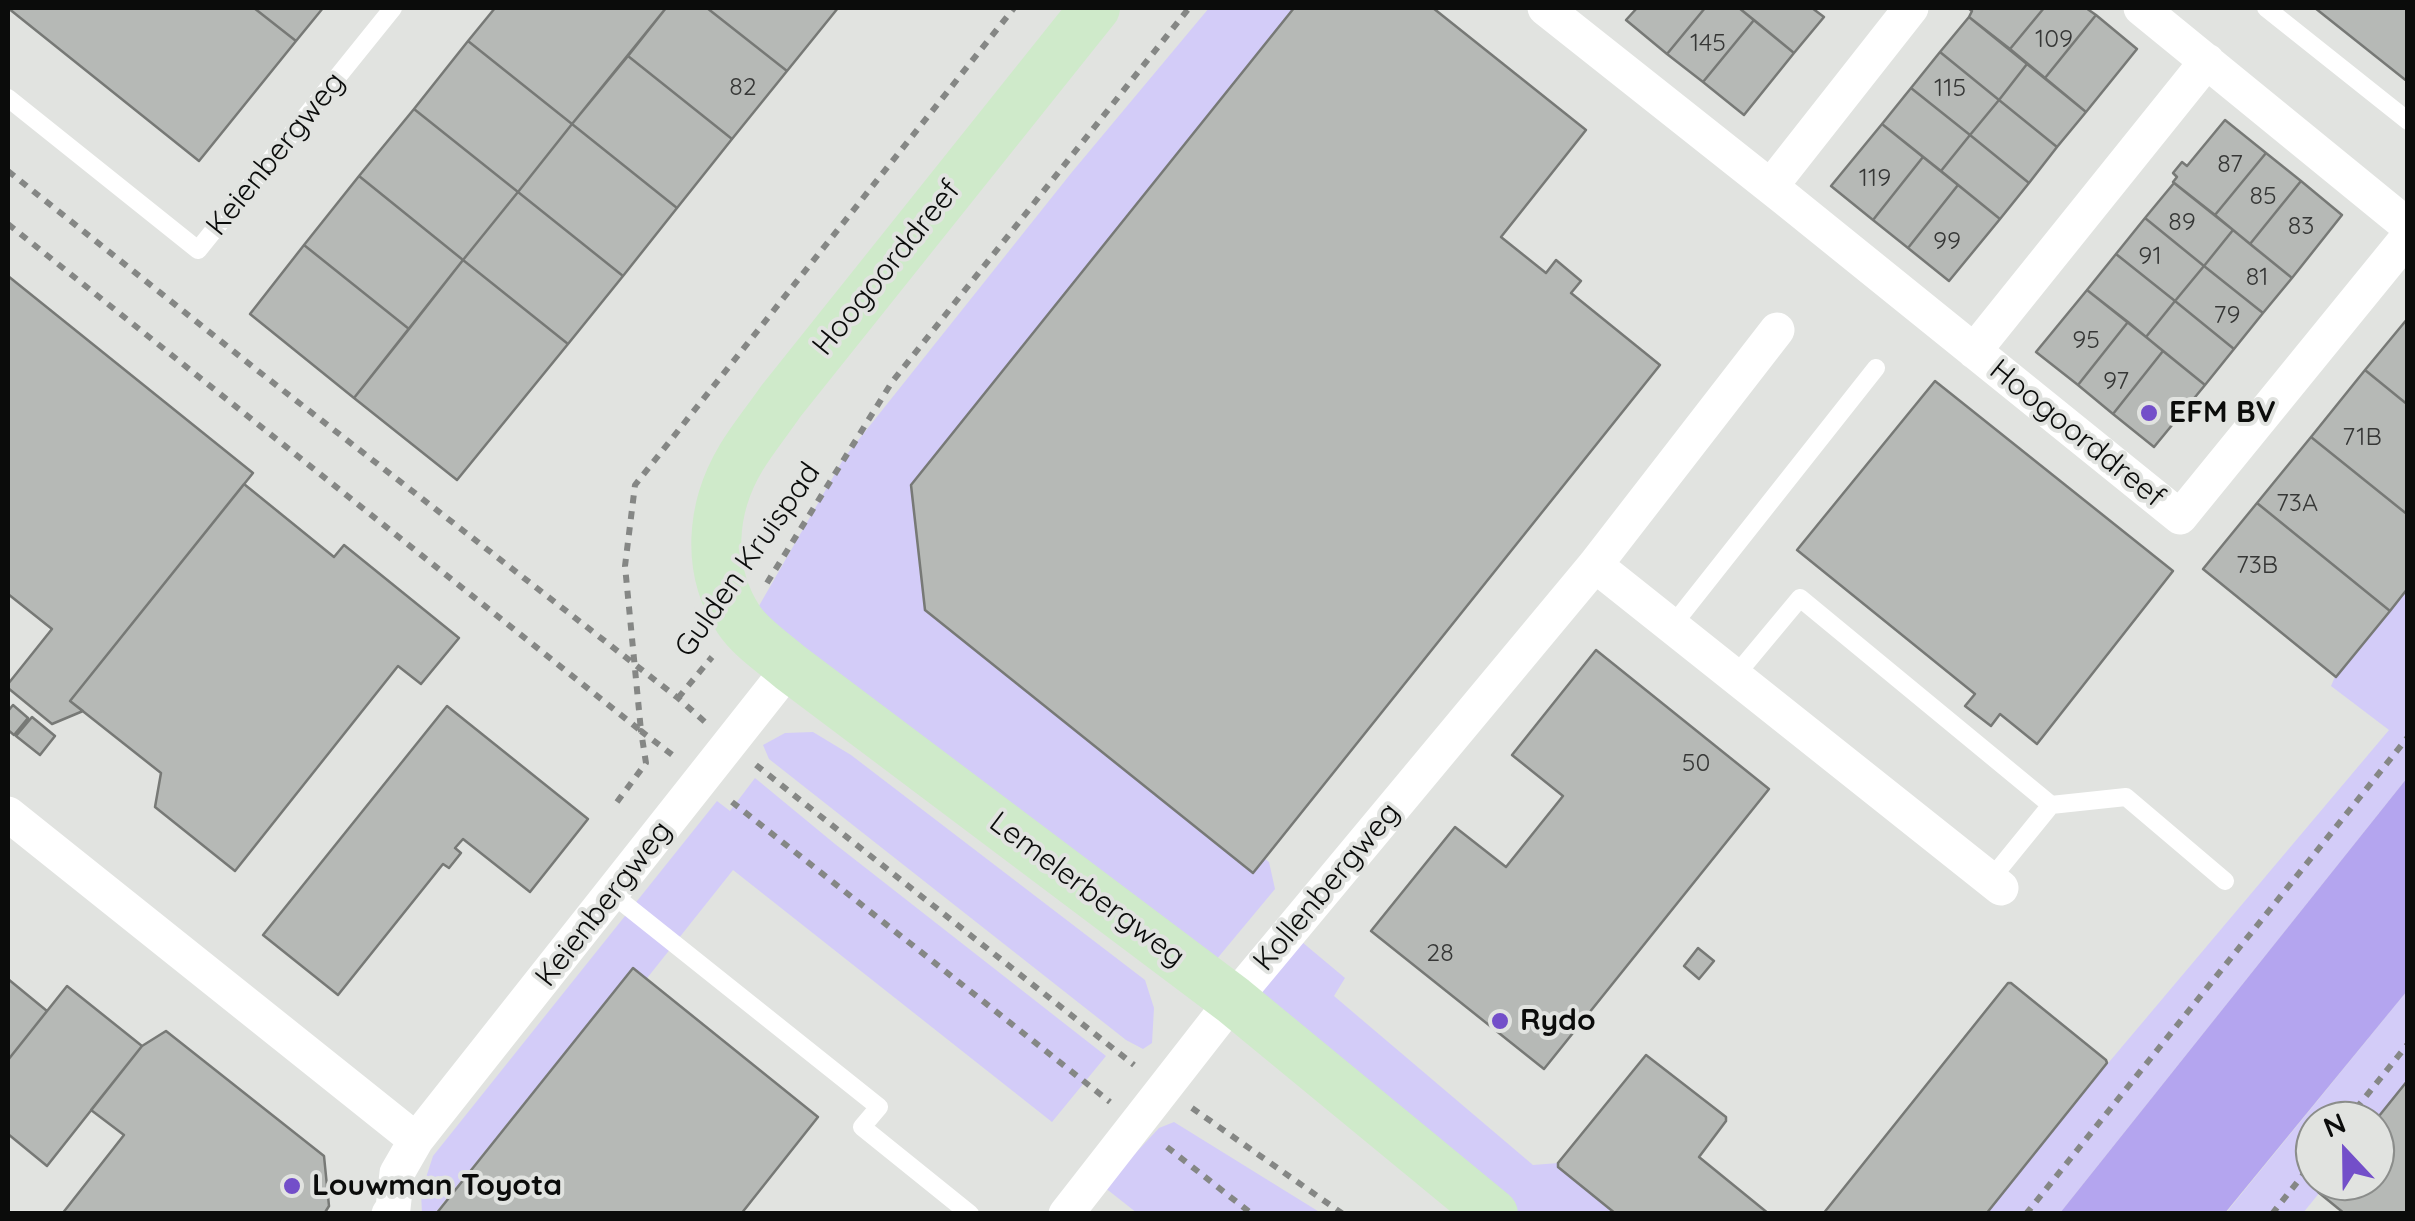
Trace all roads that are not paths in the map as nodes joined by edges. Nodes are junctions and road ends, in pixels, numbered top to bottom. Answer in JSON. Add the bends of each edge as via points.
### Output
{"nodes":[{"id":1,"x":393,"y":8,"type":"edge"},
{"id":2,"x":1095,"y":8,"type":"edge"},
{"id":3,"x":1912,"y":8,"type":"edge"},
{"id":4,"x":2141,"y":8,"type":"edge"},
{"id":5,"x":2266,"y":8,"type":"edge"},
{"id":6,"x":1559,"y":12,"type":"edge"},
{"id":7,"x":2208,"y":60,"type":"junction"},
{"id":8,"x":8,"y":98,"type":"edge"},
{"id":9,"x":2408,"y":121,"type":"edge"},
{"id":10,"x":1771,"y":186,"type":"junction"},
{"id":11,"x":2408,"y":226,"type":"edge"},
{"id":12,"x":2408,"y":237,"type":"edge"},
{"id":13,"x":1777,"y":330,"type":"dead end"},
{"id":14,"x":1974,"y":351,"type":"junction"},
{"id":15,"x":1876,"y":368,"type":"dead end"},
{"id":16,"x":715,"y":546,"type":"joint"},
{"id":17,"x":1595,"y":566,"type":"junction"},
{"id":18,"x":1672,"y":626,"type":"junction"},
{"id":19,"x":790,"y":668,"type":"junction"},
{"id":20,"x":1735,"y":676,"type":"junction"},
{"id":21,"x":2051,"y":805,"type":"junction"},
{"id":22,"x":8,"y":814,"type":"edge"},
{"id":23,"x":2225,"y":882,"type":"dead end"},
{"id":24,"x":1995,"y":884,"type":"joint"},
{"id":25,"x":612,"y":894,"type":"junction"},
{"id":26,"x":1233,"y":1000,"type":"junction"},
{"id":27,"x":416,"y":1140,"type":"junction"},
{"id":28,"x":389,"y":1214,"type":"edge"},
{"id":29,"x":970,"y":1214,"type":"edge"},
{"id":30,"x":1066,"y":1214,"type":"edge"},
{"id":31,"x":1493,"y":1214,"type":"edge"}],
"edges":[{"from":1,"to":8,"type":"lane","name":"Keienbergweg","via":[[198,250]]},
{"from":2,"to":16,"type":"street","name":"Hoogoorddreef","via":[[781,401],[740,460],[720,504]]},
{"from":3,"to":10,"type":"street"},
{"from":4,"to":7,"type":"street"},
{"from":5,"to":9,"type":"lane"},
{"from":6,"to":10,"type":"street","name":"Hoogoorddreef"},
{"from":7,"to":11,"type":"street"},
{"from":7,"to":14,"type":"street","name":"Hoogoorddreef"},
{"from":10,"to":14,"type":"street","name":"Hoogoorddreef"},
{"from":12,"to":14,"type":"street","name":"Hoogoorddreef","via":[[2180,517]]},
{"from":13,"to":17,"type":"street","name":"Kollenbergweg"},
{"from":15,"to":18,"type":"lane"},
{"from":16,"to":19,"type":"street","name":"Lemelerbergweg","via":[[720,578],[740,622]]},
{"from":17,"to":18,"type":"street"},
{"from":17,"to":26,"type":"street","name":"Kollenbergweg"},
{"from":18,"to":20,"type":"street"},
{"from":19,"to":25,"type":"street","name":"Keienbergweg"},
{"from":19,"to":26,"type":"street","name":"Lemelerbergweg"},
{"from":20,"to":21,"type":"lane","via":[[1800,598]]},
{"from":20,"to":24,"type":"street"},
{"from":21,"to":23,"type":"lane","via":[[2126,797]]},
{"from":21,"to":24,"type":"lane"},
{"from":22,"to":27,"type":"street"},
{"from":25,"to":27,"type":"street","name":"Keienbergweg"},
{"from":25,"to":29,"type":"lane","via":[[879,1107],[862,1127]]},
{"from":26,"to":30,"type":"street","name":"Kollenbergweg"},
{"from":26,"to":31,"type":"street","name":"Lemelerbergweg"},
{"from":27,"to":28,"type":"street","name":"Keienbergweg","via":[[397,1174]]}]}
